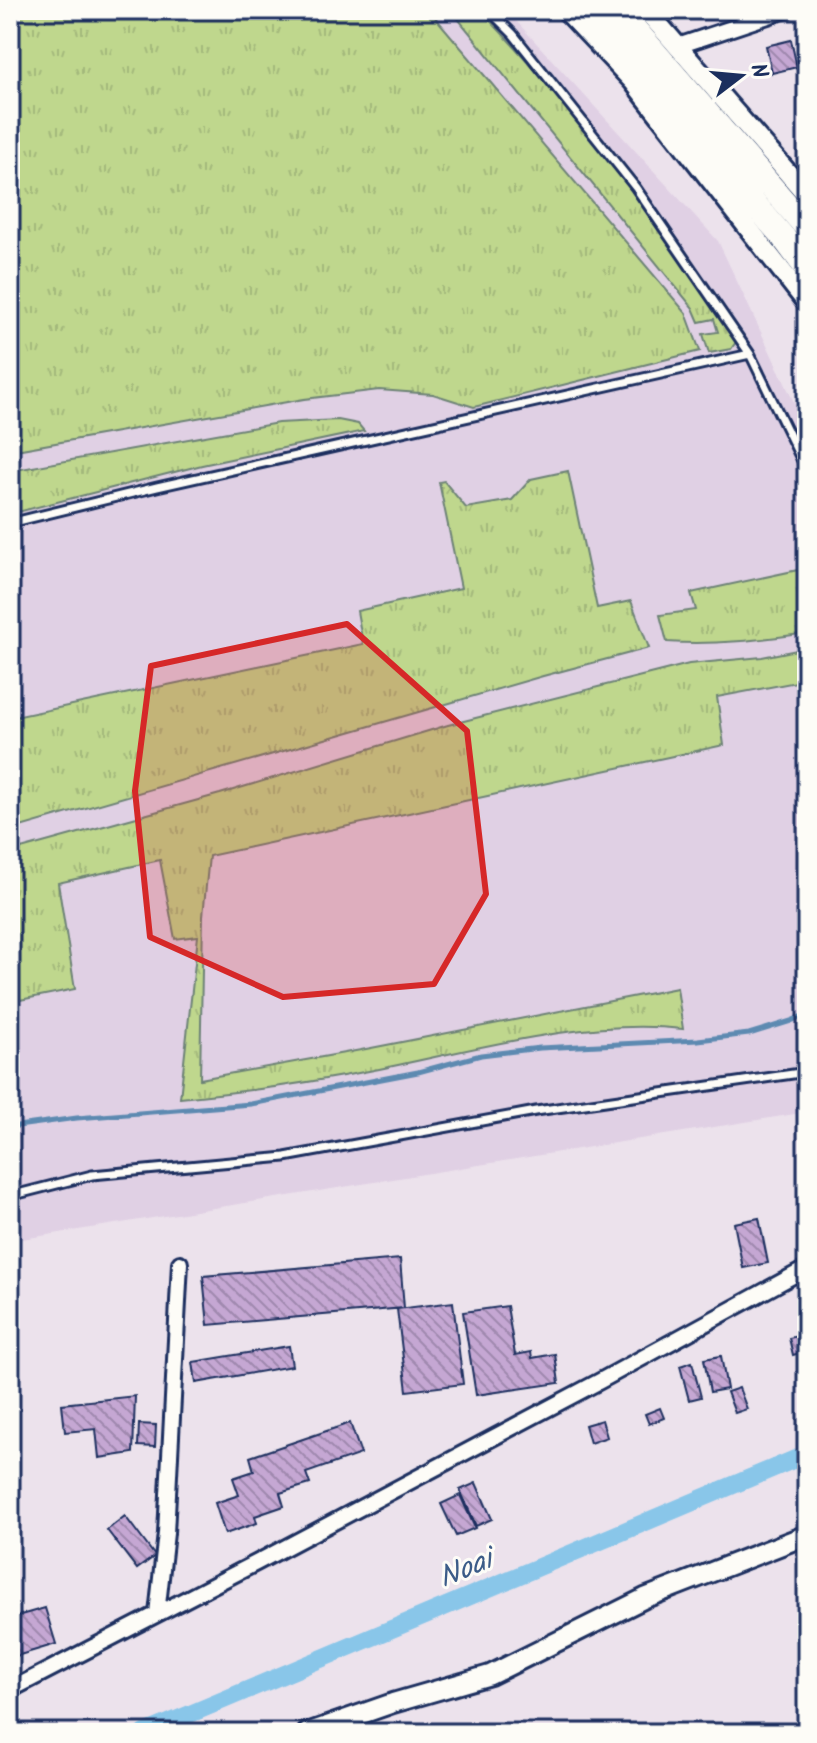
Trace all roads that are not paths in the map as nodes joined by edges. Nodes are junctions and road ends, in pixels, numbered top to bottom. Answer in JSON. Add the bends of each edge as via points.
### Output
{"nodes":[{"id":1,"x":489,"y":10,"type":"edge"},
{"id":2,"x":566,"y":10,"type":"edge"},
{"id":3,"x":587,"y":10,"type":"edge"},
{"id":4,"x":618,"y":10,"type":"edge"},
{"id":5,"x":646,"y":10,"type":"edge"},
{"id":6,"x":786,"y":10,"type":"edge"},
{"id":7,"x":678,"y":46,"type":"junction"},
{"id":8,"x":807,"y":195,"type":"edge"},
{"id":9,"x":807,"y":228,"type":"edge"},
{"id":10,"x":807,"y":269,"type":"edge"},
{"id":11,"x":807,"y":303,"type":"edge"},
{"id":12,"x":750,"y":354,"type":"junction"},
{"id":13,"x":807,"y":471,"type":"edge"},
{"id":14,"x":10,"y":523,"type":"edge"},
{"id":15,"x":807,"y":1072,"type":"edge"},
{"id":16,"x":10,"y":1196,"type":"edge"},
{"id":17,"x":180,"y":1263,"type":"dead end"},
{"id":18,"x":807,"y":1268,"type":"edge"},
{"id":19,"x":807,"y":1535,"type":"edge"},
{"id":20,"x":157,"y":1614,"type":"junction"},
{"id":21,"x":10,"y":1690,"type":"edge"},
{"id":22,"x":307,"y":1733,"type":"edge"}],
"edges":[{"from":1,"to":12,"type":"lane","via":[[636,188]]},
{"from":2,"to":11,"type":"street","via":[[633,81]]},
{"from":3,"to":10,"type":"highway"},
{"from":4,"to":9,"type":"highway"},
{"from":5,"to":7,"type":"street"},
{"from":6,"to":7,"type":"street"},
{"from":7,"to":8,"type":"street"},
{"from":12,"to":13,"type":"lane"},
{"from":12,"to":14,"type":"lane"},
{"from":15,"to":16,"type":"lane","via":[[536,1111],[285,1157],[92,1175]]},
{"from":17,"to":20,"type":"street"},
{"from":18,"to":20,"type":"street"},
{"from":19,"to":22,"type":"street","via":[[645,1598],[490,1675]]},
{"from":20,"to":21,"type":"street"}]}
